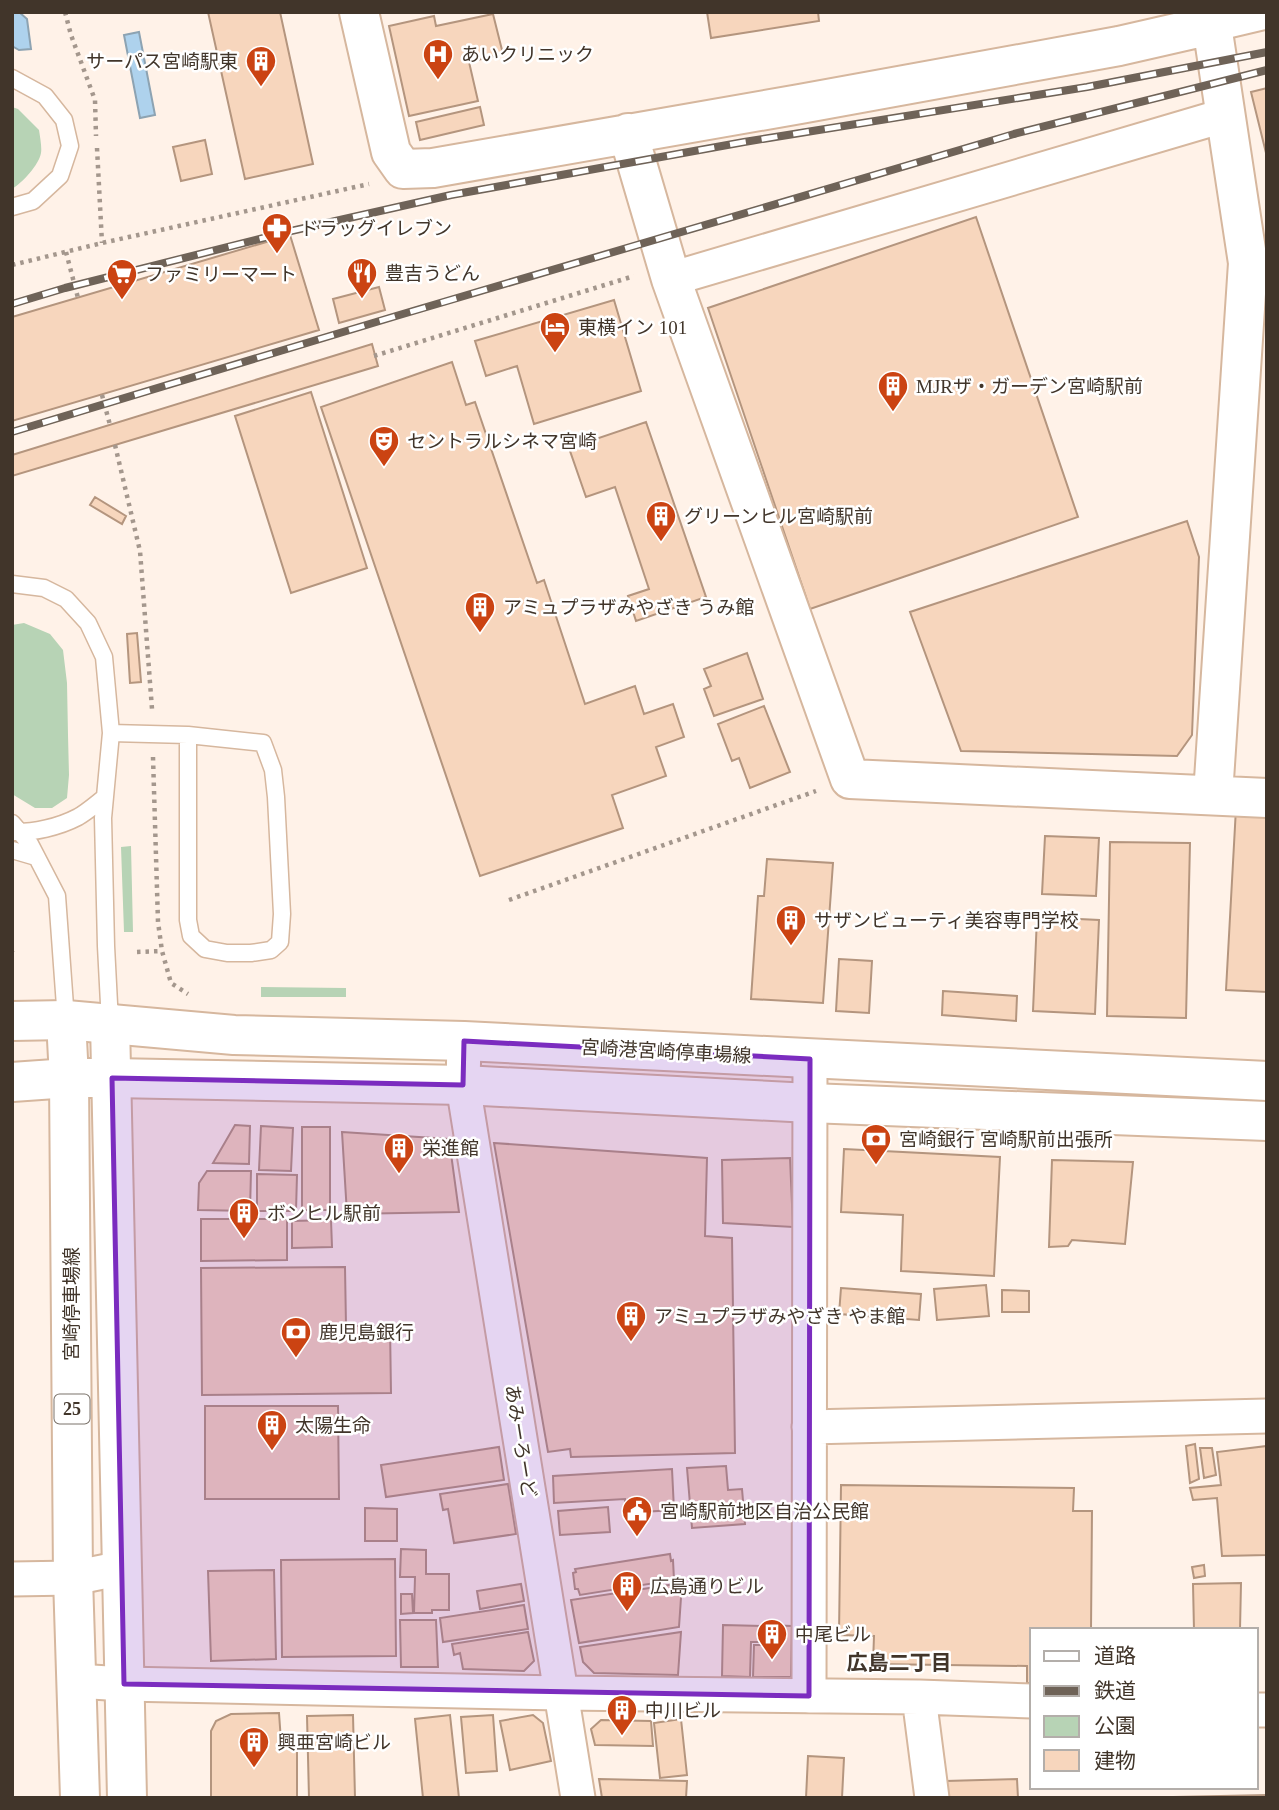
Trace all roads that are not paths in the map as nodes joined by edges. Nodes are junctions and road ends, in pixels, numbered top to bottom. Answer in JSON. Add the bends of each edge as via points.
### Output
{"nodes":[{"id":1,"x":359,"y":12,"type":"edge"},
{"id":2,"x":1266,"y":12,"type":"edge"},
{"id":3,"x":1210,"y":18,"type":"edge"},
{"id":4,"x":12,"y":78,"type":"edge"},
{"id":5,"x":1226,"y":115,"type":"junction"},
{"id":6,"x":628,"y":133,"type":"junction"},
{"id":7,"x":12,"y":207,"type":"edge"},
{"id":8,"x":1258,"y":260,"type":"edge"},
{"id":9,"x":654,"y":277,"type":"junction"},
{"id":10,"x":12,"y":584,"type":"edge"},
{"id":11,"x":111,"y":733,"type":"junction"},
{"id":12,"x":188,"y":735,"type":"junction"},
{"id":13,"x":1213,"y":795,"type":"junction"},
{"id":14,"x":105,"y":797,"type":"junction"},
{"id":15,"x":1267,"y":797,"type":"edge"},
{"id":16,"x":15,"y":829,"type":"edge"},
{"id":17,"x":12,"y":850,"type":"edge"},
{"id":18,"x":36,"y":857,"type":"junction"},
{"id":19,"x":66,"y":1020,"type":"junction"},
{"id":20,"x":12,"y":1021,"type":"edge"},
{"id":21,"x":110,"y":1023,"type":"junction"},
{"id":22,"x":464,"y":1041,"type":"junction"},
{"id":23,"x":810,"y":1059,"type":"junction"},
{"id":24,"x":69,"y":1078,"type":"junction"},
{"id":25,"x":112,"y":1078,"type":"junction"},
{"id":26,"x":1267,"y":1081,"type":"edge"},
{"id":27,"x":12,"y":1082,"type":"edge"},
{"id":28,"x":463,"y":1085,"type":"junction"},
{"id":29,"x":810,"y":1102,"type":"junction"},
{"id":30,"x":1267,"y":1121,"type":"edge"},
{"id":31,"x":1267,"y":1416,"type":"edge"},
{"id":32,"x":809,"y":1427,"type":"junction"},
{"id":33,"x":122,"y":1567,"type":"junction"},
{"id":34,"x":73,"y":1578,"type":"junction"},
{"id":35,"x":12,"y":1579,"type":"edge"},
{"id":36,"x":76,"y":1681,"type":"junction"},
{"id":37,"x":124,"y":1684,"type":"junction"},
{"id":38,"x":561,"y":1693,"type":"junction"},
{"id":39,"x":809,"y":1696,"type":"junction"},
{"id":40,"x":919,"y":1697,"type":"junction"},
{"id":41,"x":1030,"y":1701,"type":"edge"},
{"id":42,"x":80,"y":1798,"type":"edge"},
{"id":43,"x":127,"y":1798,"type":"edge"},
{"id":44,"x":578,"y":1798,"type":"edge"},
{"id":45,"x":932,"y":1798,"type":"edge"}],
"edges":[{"from":1,"to":6,"type":"main road","via":[[391,152],[403,169],[433,168]]},
{"from":2,"to":3,"type":"street"},
{"from":3,"to":5,"type":"main road"},
{"from":3,"to":6,"type":"main road","via":[[1105,48]]},
{"from":4,"to":7,"type":"lane","via":[[45,96],[64,120],[70,146],[60,176],[33,201]]},
{"from":5,"to":8,"type":"main road"},
{"from":5,"to":9,"type":"street"},
{"from":6,"to":9,"type":"main road"},
{"from":8,"to":13,"type":"main road"},
{"from":9,"to":13,"type":"main road","via":[[850,779]]},
{"from":10,"to":11,"type":"lane","via":[[44,588],[66,600],[88,623],[104,657]]},
{"from":11,"to":12,"type":"lane"},
{"from":11,"to":14,"type":"lane"},
{"from":12,"to":12,"type":"lane","via":[[263,743],[275,783],[282,914],[280,942],[271,950],[228,953],[205,949],[191,936]]},
{"from":13,"to":15,"type":"main road"},
{"from":14,"to":16,"type":"lane","via":[[78,817],[54,827]]},
{"from":14,"to":21,"type":"lane"},
{"from":16,"to":18,"type":"lane"},
{"from":17,"to":18,"type":"lane"},
{"from":18,"to":19,"type":"lane","via":[[57,896]]},
{"from":19,"to":20,"type":"main road","name":"宮崎港宮崎停車場線"},
{"from":19,"to":21,"type":"main road","name":"宮崎港宮崎停車場線"},
{"from":19,"to":24,"type":"main road","name":"宮崎停車場線","number":"25"},
{"from":21,"to":22,"type":"main road","name":"宮崎港宮崎停車場線","via":[[234,1035]]},
{"from":21,"to":25,"type":"main road"},
{"from":22,"to":23,"type":"main road","name":"宮崎港宮崎停車場線"},
{"from":22,"to":28,"type":"street","name":"あみーろーど"},
{"from":23,"to":26,"type":"main road","name":"宮崎港宮崎停車場線"},
{"from":23,"to":29,"type":"street"},
{"from":24,"to":25,"type":"main road"},
{"from":24,"to":27,"type":"main road"},
{"from":24,"to":34,"type":"main road","name":"宮崎停車場線","number":"25"},
{"from":25,"to":28,"type":"main road"},
{"from":25,"to":33,"type":"main road"},
{"from":28,"to":29,"type":"main road"},
{"from":28,"to":38,"type":"street","name":"あみーろーど"},
{"from":29,"to":30,"type":"main road"},
{"from":29,"to":32,"type":"street"},
{"from":31,"to":32,"type":"street"},
{"from":32,"to":39,"type":"street"},
{"from":33,"to":34,"type":"street"},
{"from":33,"to":37,"type":"main road"},
{"from":34,"to":35,"type":"street"},
{"from":34,"to":36,"type":"main road","name":"宮崎停車場線","number":"25"},
{"from":36,"to":37,"type":"street"},
{"from":36,"to":42,"type":"main road","name":"宮崎停車場線","number":"25"},
{"from":37,"to":38,"type":"street"},
{"from":37,"to":43,"type":"main road"},
{"from":38,"to":39,"type":"street"},
{"from":38,"to":44,"type":"street","name":"あみーろーど"},
{"from":39,"to":40,"type":"street"},
{"from":40,"to":41,"type":"street"},
{"from":40,"to":45,"type":"street"}]}
